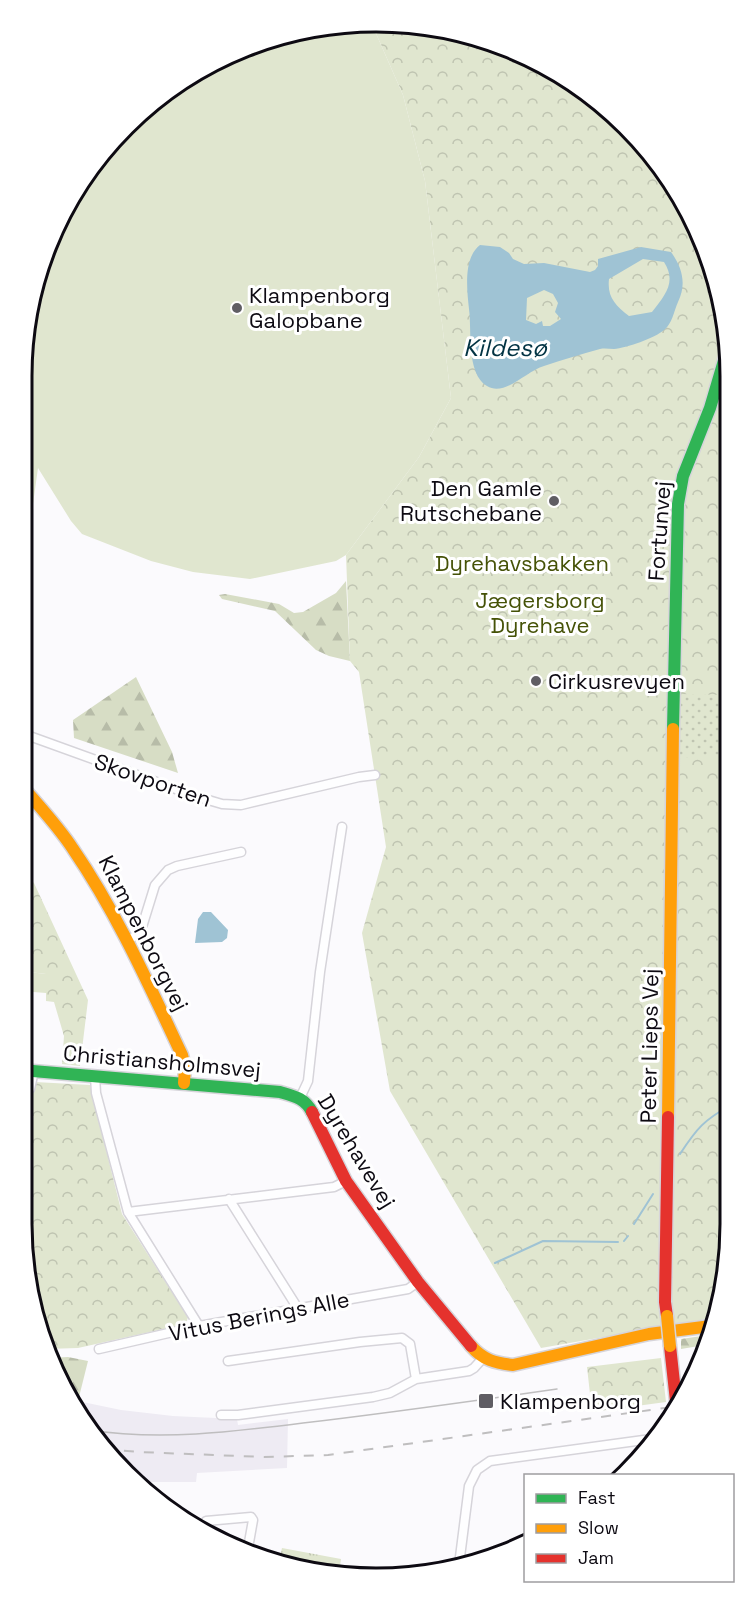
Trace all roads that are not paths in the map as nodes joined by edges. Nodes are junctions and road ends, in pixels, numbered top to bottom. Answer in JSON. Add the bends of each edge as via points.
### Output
{"nodes":[{"id":1,"x":720,"y":374,"type":"edge"},
{"id":2,"x":674,"y":690,"type":"joint"},
{"id":3,"x":32,"y":736,"type":"edge"},
{"id":4,"x":375,"y":775,"type":"dead end"},
{"id":5,"x":32,"y":797,"type":"edge"},
{"id":6,"x":342,"y":827,"type":"dead end"},
{"id":7,"x":241,"y":852,"type":"dead end"},
{"id":8,"x":127,"y":941,"type":"junction"},
{"id":9,"x":34,"y":1071,"type":"joint"},
{"id":10,"x":95,"y":1076,"type":"junction"},
{"id":11,"x":32,"y":1080,"type":"edge"},
{"id":12,"x":184,"y":1083,"type":"junction"},
{"id":13,"x":300,"y":1098,"type":"junction"},
{"id":14,"x":346,"y":1181,"type":"junction"},
{"id":15,"x":230,"y":1199,"type":"junction"},
{"id":16,"x":128,"y":1212,"type":"junction"},
{"id":17,"x":418,"y":1282,"type":"junction"},
{"id":18,"x":297,"y":1307,"type":"junction"},
{"id":19,"x":199,"y":1326,"type":"junction"},
{"id":20,"x":705,"y":1327,"type":"edge"},
{"id":21,"x":99,"y":1349,"type":"dead end"},
{"id":22,"x":483,"y":1358,"type":"junction"},
{"id":23,"x":228,"y":1361,"type":"dead end"},
{"id":24,"x":416,"y":1379,"type":"junction"},
{"id":25,"x":675,"y":1394,"type":"edge"},
{"id":26,"x":221,"y":1414,"type":"dead end"},
{"id":27,"x":645,"y":1439,"type":"edge"},
{"id":28,"x":205,"y":1523,"type":"edge"},
{"id":29,"x":249,"y":1544,"type":"edge"},
{"id":30,"x":460,"y":1558,"type":"edge"}],
"edges":[{"from":1,"to":2,"type":"street","name":"Fortunvej","via":[[680,486]]},
{"from":2,"to":25,"type":"street","name":"Peter Lieps Vej","bridge":true,"via":[[665,1302]]},
{"from":3,"to":4,"type":"street","name":"Skovporten","via":[[222,804],[241,805]]},
{"from":5,"to":8,"type":"street","name":"Klampenborgvej","via":[[79,854]]},
{"from":6,"to":13,"type":"street","name":"Dyrehavevej","via":[[308,1081]]},
{"from":7,"to":8,"type":"street","via":[[168,870],[155,885],[138,934]]},
{"from":8,"to":12,"type":"street","name":"Klampenborgvej","via":[[182,1055]]},
{"from":9,"to":10,"type":"street","name":"Christiansholmsvej"},
{"from":9,"to":11,"type":"street"},
{"from":10,"to":12,"type":"street","name":"Christiansholmsvej"},
{"from":10,"to":16,"type":"street","via":[[96,1093]]},
{"from":12,"to":13,"type":"street","name":"Christiansholmsvej","via":[[280,1092]]},
{"from":13,"to":14,"type":"street","name":"Dyrehavevej","via":[[314,1112]]},
{"from":14,"to":15,"type":"street","via":[[334,1187]]},
{"from":14,"to":17,"type":"street","name":"Dyrehavevej"},
{"from":15,"to":16,"type":"street"},
{"from":15,"to":18,"type":"street"},
{"from":16,"to":19,"type":"street"},
{"from":17,"to":18,"type":"street","name":"Vitus Berings Alle","via":[[408,1289]]},
{"from":17,"to":22,"type":"street","name":"Dyrehavevej"},
{"from":18,"to":19,"type":"street","name":"Vitus Berings Alle"},
{"from":19,"to":21,"type":"street","name":"Vitus Berings Alle"},
{"from":20,"to":22,"type":"street","via":[[649,1334],[513,1365]]},
{"from":22,"to":24,"type":"street","via":[[469,1371]]},
{"from":23,"to":24,"type":"street","via":[[402,1338],[410,1344]]},
{"from":24,"to":26,"type":"street","via":[[373,1397]]},
{"from":27,"to":30,"type":"street","via":[[484,1464],[469,1486]]},
{"from":28,"to":29,"type":"street","via":[[251,1517]]}]}
